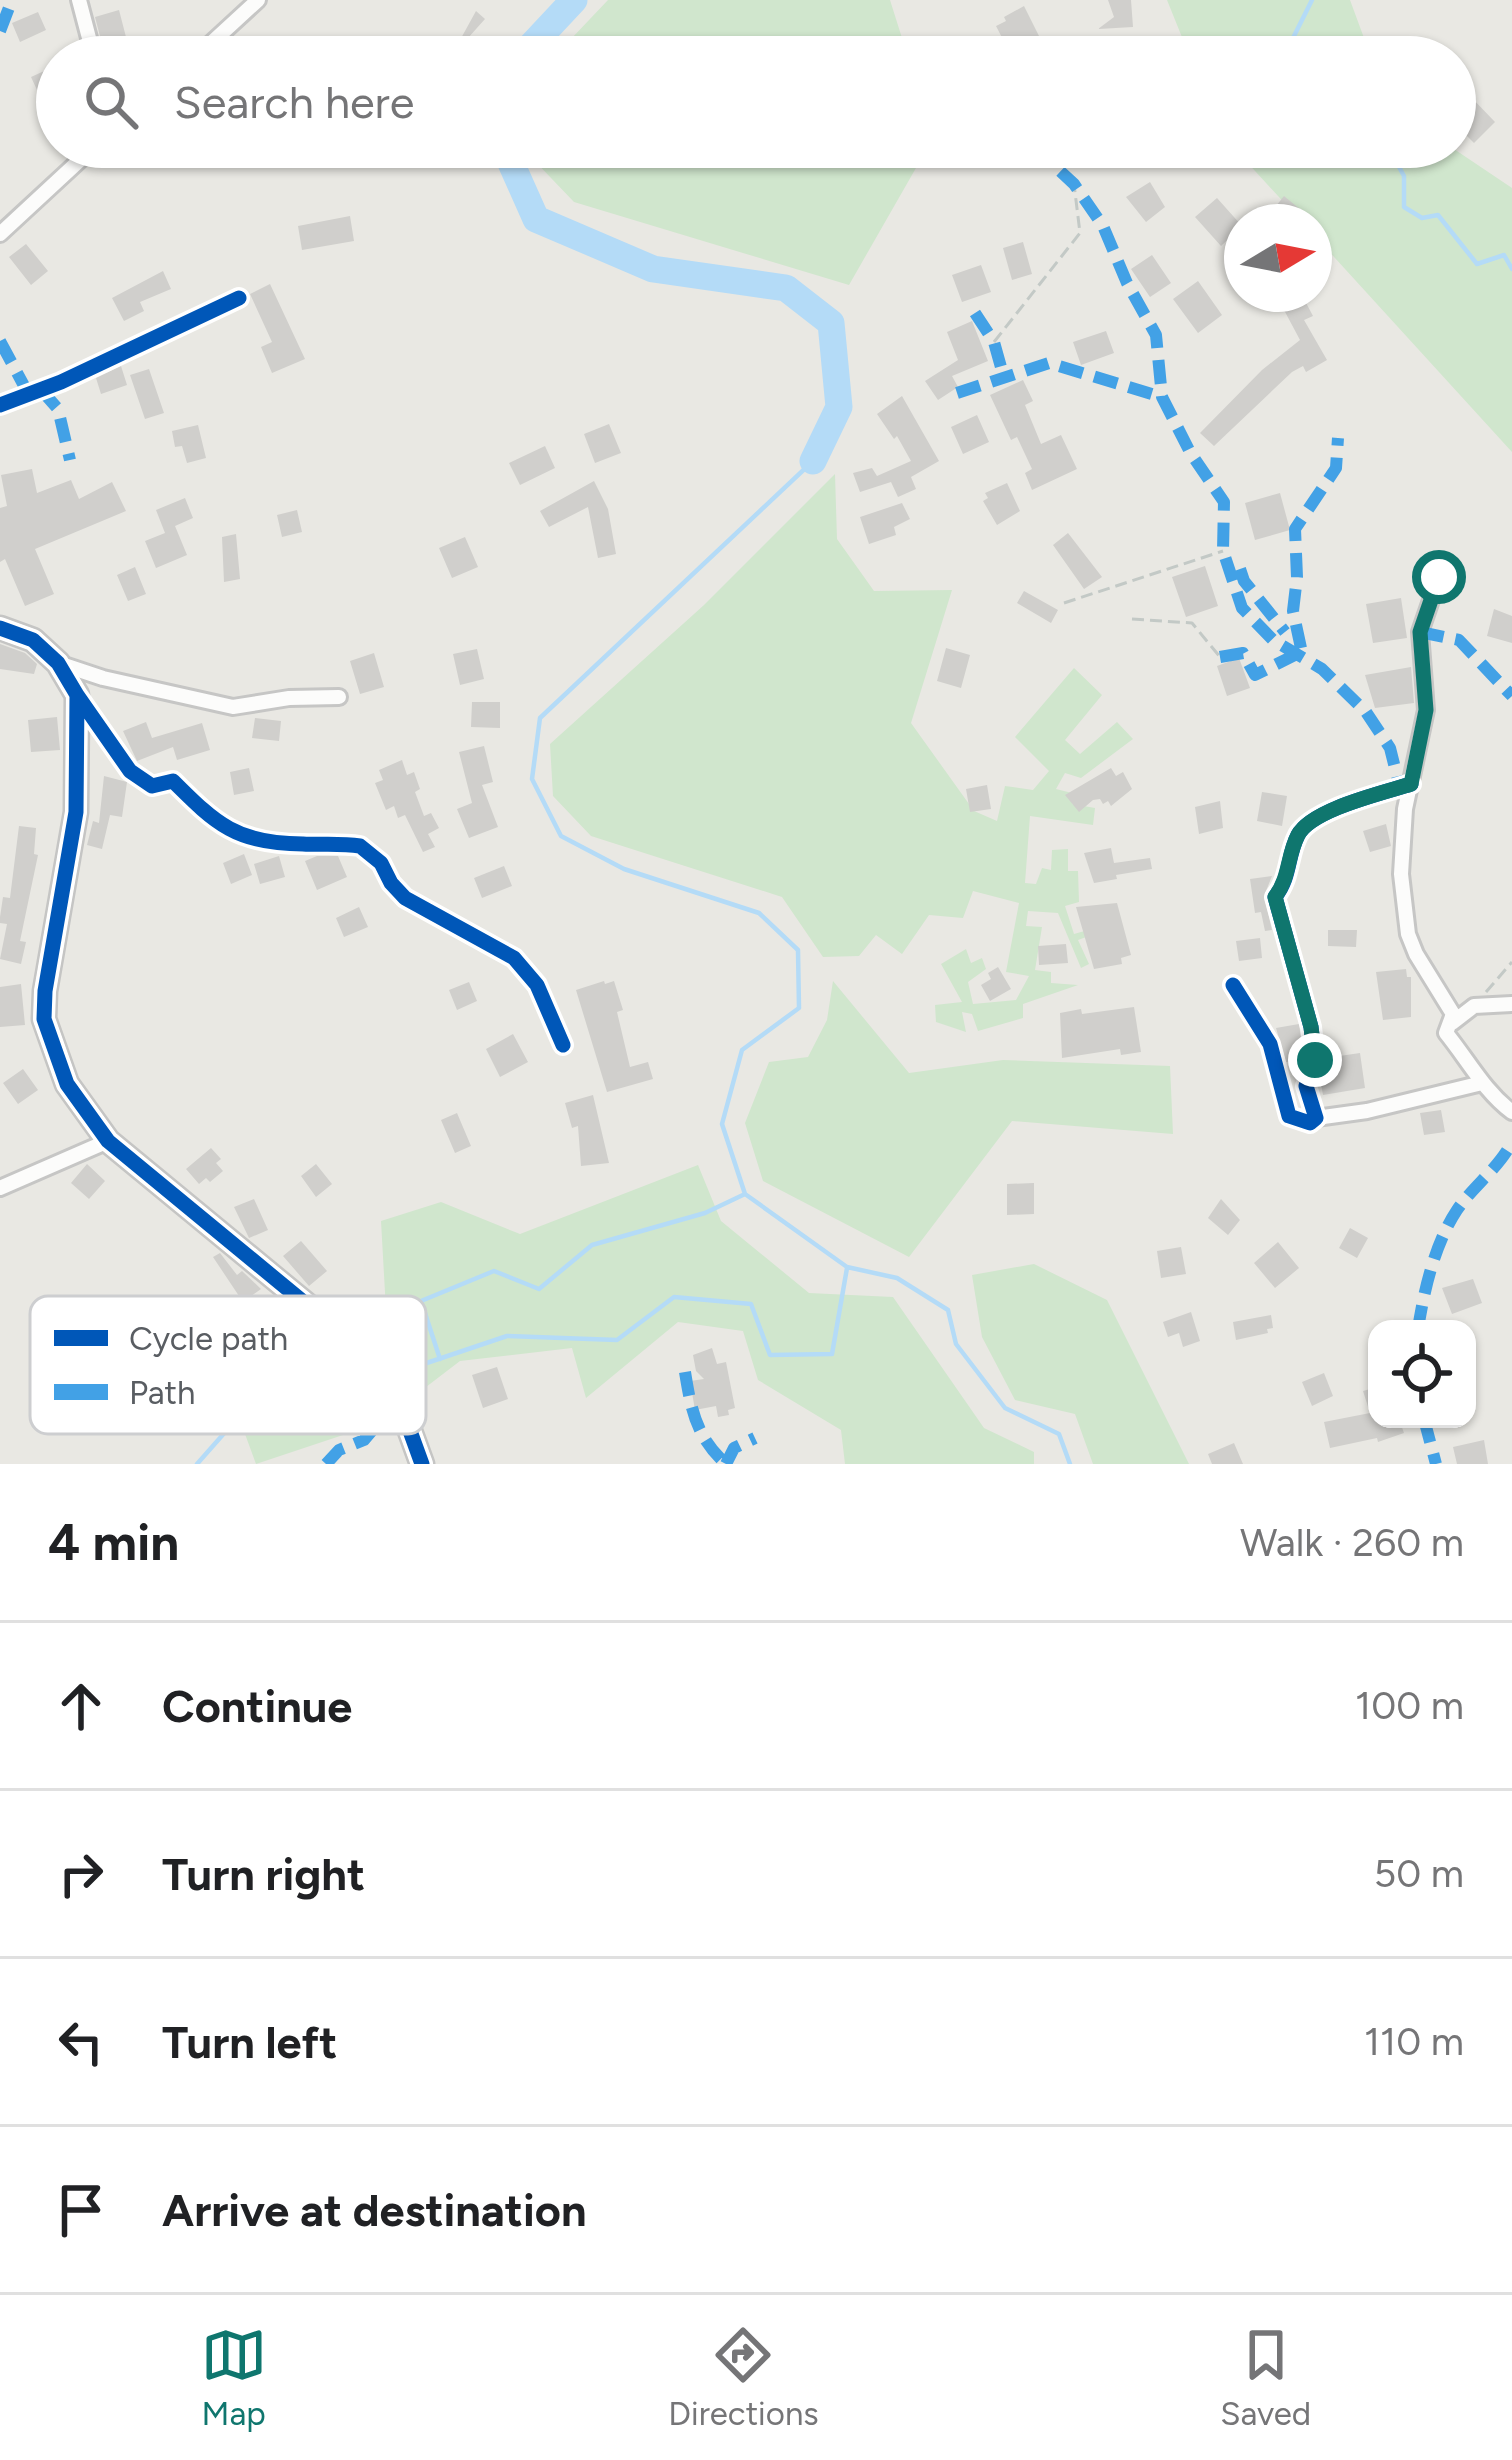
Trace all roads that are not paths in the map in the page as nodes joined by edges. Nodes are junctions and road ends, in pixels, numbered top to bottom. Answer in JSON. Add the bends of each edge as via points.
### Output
{"nodes":[{"id":1,"x":79,"y":0,"type":"edge"},
{"id":2,"x":258,"y":0,"type":"edge"},
{"id":3,"x":88,"y":36,"type":"edge"},
{"id":4,"x":219,"y":36,"type":"edge"},
{"id":5,"x":71,"y":168,"type":"edge"},
{"id":6,"x":0,"y":233,"type":"edge"},
{"id":7,"x":239,"y":298,"type":"dead end"},
{"id":8,"x":0,"y":405,"type":"edge"},
{"id":9,"x":1439,"y":577,"type":"dead end"},
{"id":10,"x":0,"y":612,"type":"edge"},
{"id":11,"x":0,"y":628,"type":"edge"},
{"id":12,"x":26,"y":635,"type":"junction"},
{"id":13,"x":58,"y":663,"type":"junction"},
{"id":14,"x":77,"y":695,"type":"junction"},
{"id":15,"x":339,"y":697,"type":"dead end"},
{"id":16,"x":1411,"y":784,"type":"junction"},
{"id":17,"x":1233,"y":985,"type":"dead end"},
{"id":18,"x":1512,"y":1004,"type":"edge"},
{"id":19,"x":1446,"y":1033,"type":"junction"},
{"id":20,"x":563,"y":1045,"type":"dead end"},
{"id":21,"x":1482,"y":1083,"type":"junction"},
{"id":22,"x":1512,"y":1112,"type":"edge"},
{"id":23,"x":1316,"y":1118,"type":"junction"},
{"id":24,"x":108,"y":1141,"type":"junction"},
{"id":25,"x":0,"y":1188,"type":"edge"},
{"id":26,"x":296,"y":1296,"type":"edge"},
{"id":27,"x":411,"y":1434,"type":"edge"},
{"id":28,"x":422,"y":1464,"type":"edge"}],
"edges":[{"from":1,"to":3,"type":"street"},
{"from":2,"to":4,"type":"street"},
{"from":5,"to":6,"type":"street"},
{"from":7,"to":8,"type":"street"},
{"from":9,"to":16,"type":"street","via":[[1420,632],[1426,710]]},
{"from":10,"to":12,"type":"street"},
{"from":11,"to":12,"type":"street"},
{"from":12,"to":13,"type":"street"},
{"from":13,"to":14,"type":"street"},
{"from":13,"to":15,"type":"street","via":[[233,707]]},
{"from":14,"to":20,"type":"street","via":[[130,771],[152,786],[173,781],[225,828],[270,841],[360,846],[405,898],[514,958],[537,985]]},
{"from":14,"to":24,"type":"street","via":[[76,812],[44,1019],[67,1084]]},
{"from":16,"to":19,"type":"street","via":[[1404,913],[1416,954],[1453,1013]]},
{"from":16,"to":23,"type":"street","via":[[1304,826],[1275,897],[1311,1027],[1315,1060],[1306,1086]]},
{"from":17,"to":23,"type":"street","via":[[1270,1044],[1288,1116]]},
{"from":18,"to":19,"type":"street","via":[[1474,1006]]},
{"from":19,"to":21,"type":"street"},
{"from":21,"to":22,"type":"street"},
{"from":21,"to":23,"type":"street"},
{"from":24,"to":25,"type":"street"},
{"from":24,"to":26,"type":"street"},
{"from":27,"to":28,"type":"street"}]}
